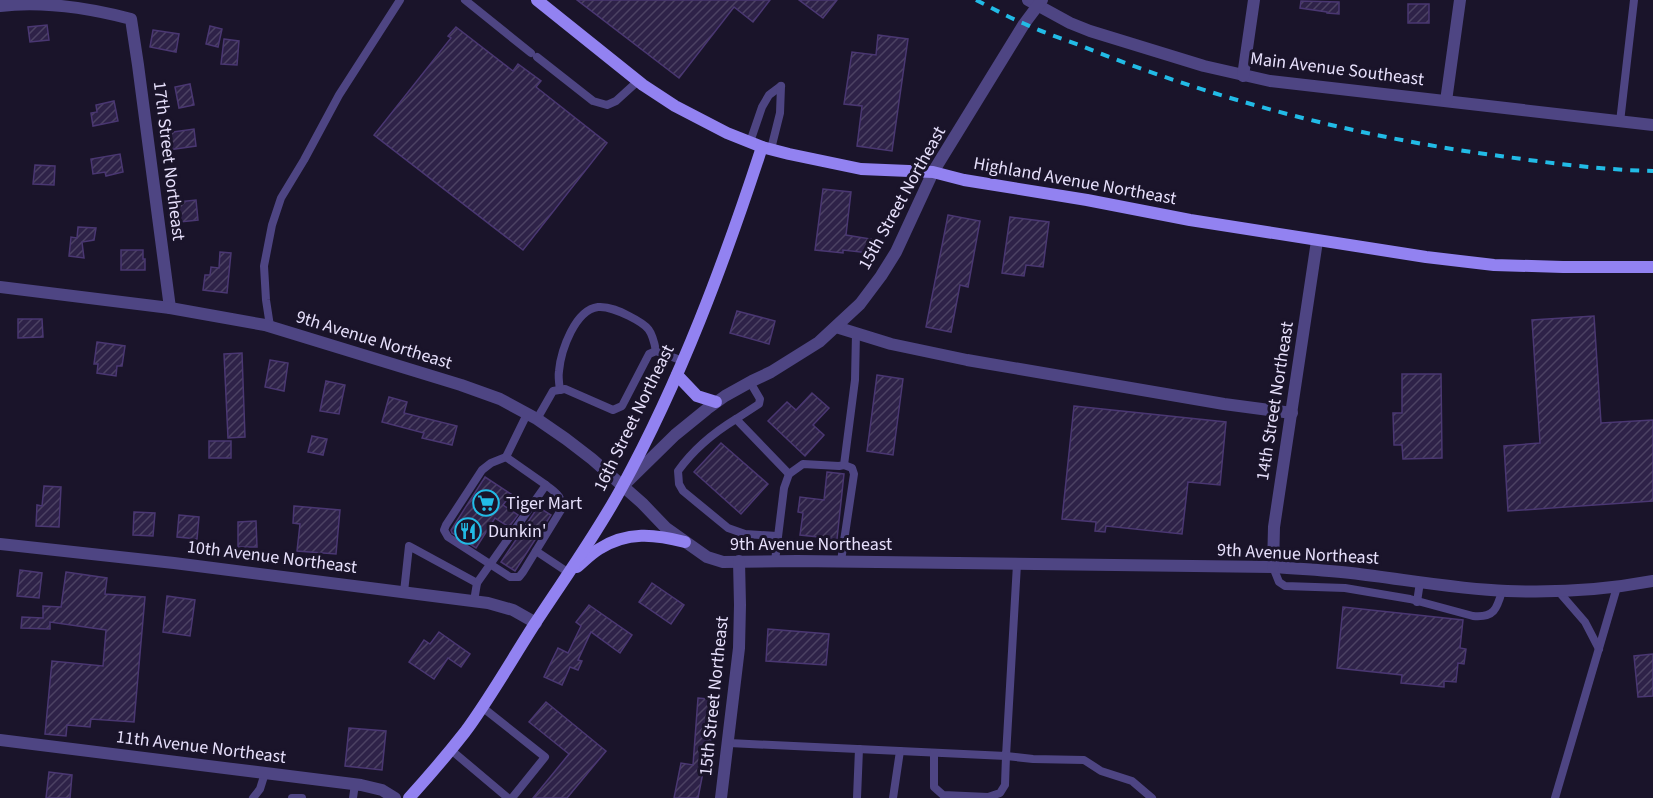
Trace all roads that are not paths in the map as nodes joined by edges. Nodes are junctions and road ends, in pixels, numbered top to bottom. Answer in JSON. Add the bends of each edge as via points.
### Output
{"nodes":[{"id":1,"x":400,"y":0,"type":"edge"},
{"id":2,"x":465,"y":0,"type":"edge"},
{"id":3,"x":537,"y":0,"type":"edge"},
{"id":4,"x":1254,"y":0,"type":"edge"},
{"id":5,"x":1460,"y":0,"type":"edge"},
{"id":6,"x":1634,"y":0,"type":"edge"},
{"id":7,"x":1036,"y":2,"type":"edge"},
{"id":8,"x":0,"y":6,"type":"edge"},
{"id":9,"x":1243,"y":76,"type":"junction"},
{"id":10,"x":638,"y":81,"type":"junction"},
{"id":11,"x":1446,"y":102,"type":"junction"},
{"id":12,"x":1620,"y":122,"type":"junction"},
{"id":13,"x":1653,"y":125,"type":"edge"},
{"id":14,"x":750,"y":142,"type":"junction"},
{"id":15,"x":767,"y":148,"type":"junction"},
{"id":16,"x":933,"y":172,"type":"junction"},
{"id":17,"x":1317,"y":241,"type":"junction"},
{"id":18,"x":1653,"y":267,"type":"edge"},
{"id":19,"x":0,"y":287,"type":"edge"},
{"id":20,"x":170,"y":308,"type":"junction"},
{"id":21,"x":270,"y":326,"type":"junction"},
{"id":22,"x":836,"y":327,"type":"junction"},
{"id":23,"x":856,"y":333,"type":"junction"},
{"id":24,"x":656,"y":351,"type":"junction"},
{"id":25,"x":683,"y":361,"type":"junction"},
{"id":26,"x":677,"y":375,"type":"junction"},
{"id":27,"x":750,"y":382,"type":"junction"},
{"id":28,"x":560,"y":390,"type":"junction"},
{"id":29,"x":716,"y":402,"type":"junction"},
{"id":30,"x":1292,"y":413,"type":"junction"},
{"id":31,"x":532,"y":416,"type":"junction"},
{"id":32,"x":736,"y":419,"type":"junction"},
{"id":33,"x":506,"y":457,"type":"junction"},
{"id":34,"x":843,"y":465,"type":"junction"},
{"id":35,"x":789,"y":474,"type":"junction"},
{"id":36,"x":546,"y":485,"type":"junction"},
{"id":37,"x":622,"y":487,"type":"junction"},
{"id":38,"x":777,"y":536,"type":"junction"},
{"id":39,"x":685,"y":542,"type":"junction"},
{"id":40,"x":0,"y":543,"type":"edge"},
{"id":41,"x":536,"y":551,"type":"junction"},
{"id":42,"x":739,"y":561,"type":"junction"},
{"id":43,"x":775,"y":561,"type":"junction"},
{"id":44,"x":841,"y":561,"type":"junction"},
{"id":45,"x":490,"y":564,"type":"junction"},
{"id":46,"x":1017,"y":564,"type":"junction"},
{"id":47,"x":1273,"y":567,"type":"junction"},
{"id":48,"x":1348,"y":572,"type":"junction"},
{"id":49,"x":569,"y":573,"type":"junction"},
{"id":50,"x":1653,"y":581,"type":"edge"},
{"id":51,"x":1420,"y":582,"type":"junction"},
{"id":52,"x":477,"y":583,"type":"junction"},
{"id":53,"x":1617,"y":587,"type":"junction"},
{"id":54,"x":1345,"y":588,"type":"junction"},
{"id":55,"x":1502,"y":591,"type":"junction"},
{"id":56,"x":404,"y":592,"type":"junction"},
{"id":57,"x":1559,"y":592,"type":"junction"},
{"id":58,"x":474,"y":601,"type":"junction"},
{"id":59,"x":1417,"y":602,"type":"junction"},
{"id":60,"x":536,"y":623,"type":"junction"},
{"id":61,"x":1599,"y":649,"type":"junction"},
{"id":62,"x":482,"y":707,"type":"junction"},
{"id":63,"x":0,"y":740,"type":"edge"},
{"id":64,"x":729,"y":743,"type":"junction"},
{"id":65,"x":859,"y":749,"type":"junction"},
{"id":66,"x":451,"y":750,"type":"junction"},
{"id":67,"x":900,"y":751,"type":"junction"},
{"id":68,"x":934,"y":753,"type":"junction"},
{"id":69,"x":1006,"y":756,"type":"junction"},
{"id":70,"x":265,"y":773,"type":"junction"},
{"id":71,"x":355,"y":784,"type":"junction"},
{"id":72,"x":253,"y":798,"type":"edge"},
{"id":73,"x":292,"y":798,"type":"edge"},
{"id":74,"x":302,"y":798,"type":"edge"},
{"id":75,"x":353,"y":798,"type":"edge"},
{"id":76,"x":395,"y":798,"type":"edge"},
{"id":77,"x":409,"y":798,"type":"edge"},
{"id":78,"x":510,"y":798,"type":"edge"},
{"id":79,"x":721,"y":798,"type":"edge"},
{"id":80,"x":857,"y":798,"type":"edge"},
{"id":81,"x":892,"y":798,"type":"edge"},
{"id":82,"x":1152,"y":798,"type":"edge"},
{"id":83,"x":1555,"y":798,"type":"edge"}],
"edges":[{"from":1,"to":21,"type":"lane","via":[[339,95],[281,198],[264,266]]},
{"from":2,"to":10,"type":"lane","via":[[592,101],[607,105]]},
{"from":3,"to":10,"type":"main road","name":"Highland Avenue Northeast"},
{"from":4,"to":9,"type":"street"},
{"from":5,"to":11,"type":"street"},
{"from":6,"to":12,"type":"lane"},
{"from":7,"to":9,"type":"street","name":"Main Avenue Southeast","via":[[1090,31]]},
{"from":7,"to":16,"type":"street","name":"15th Street Northeast"},
{"from":8,"to":20,"type":"street","name":"17th Street Northeast","via":[[68,7],[130,19]]},
{"from":9,"to":11,"type":"street","name":"Main Avenue Southeast"},
{"from":10,"to":14,"type":"main road","name":"Highland Avenue Northeast","via":[[709,125]]},
{"from":11,"to":12,"type":"street","name":"Main Avenue Southeast"},
{"from":12,"to":13,"type":"street","name":"Main Avenue Southeast"},
{"from":14,"to":15,"type":"main road","name":"Highland Avenue Northeast"},
{"from":14,"to":15,"type":"lane","via":[[762,107],[781,86],[780,113]]},
{"from":15,"to":16,"type":"main road","name":"Highland Avenue Northeast","via":[[861,169]]},
{"from":15,"to":25,"type":"main road","name":"16th Street Northeast"},
{"from":16,"to":17,"type":"main road","name":"Highland Avenue Northeast"},
{"from":16,"to":22,"type":"street","name":"15th Street Northeast","via":[[881,276]]},
{"from":17,"to":18,"type":"main road","name":"Highland Avenue Northeast","via":[[1494,265]]},
{"from":17,"to":30,"type":"street","name":"14th Street Northeast"},
{"from":19,"to":20,"type":"street","name":"9th Avenue Northeast"},
{"from":20,"to":21,"type":"street","name":"9th Avenue Northeast"},
{"from":21,"to":31,"type":"street","name":"9th Avenue Northeast","via":[[461,385]]},
{"from":22,"to":23,"type":"street"},
{"from":22,"to":27,"type":"street","name":"15th Street Northeast","via":[[819,342]]},
{"from":23,"to":30,"type":"street","via":[[968,360]]},
{"from":23,"to":34,"type":"lane","via":[[855,380]]},
{"from":24,"to":25,"type":"lane"},
{"from":24,"to":28,"type":"lane","via":[[649,354],[622,406],[613,410]]},
{"from":24,"to":28,"type":"lane","via":[[653,334],[642,322],[601,306],[591,309],[572,330],[562,350]]},
{"from":25,"to":26,"type":"main road","name":"16th Street Northeast"},
{"from":26,"to":29,"type":"main road","via":[[697,396]]},
{"from":26,"to":37,"type":"main road","name":"16th Street Northeast"},
{"from":27,"to":29,"type":"street","name":"15th Street Northeast"},
{"from":27,"to":32,"type":"lane","via":[[759,404]]},
{"from":28,"to":31,"type":"lane","via":[[553,391]]},
{"from":29,"to":37,"type":"street","name":"15th Street Northeast","via":[[675,435]]},
{"from":30,"to":47,"type":"street","name":"14th Street Northeast","via":[[1274,527]]},
{"from":31,"to":33,"type":"lane"},
{"from":31,"to":37,"type":"street","name":"9th Avenue Northeast","via":[[592,459]]},
{"from":32,"to":35,"type":"lane"},
{"from":32,"to":38,"type":"lane","via":[[690,454],[678,471],[679,484],[728,528],[745,534]]},
{"from":33,"to":36,"type":"lane"},
{"from":33,"to":45,"type":"lane","via":[[482,470],[444,530],[448,537]]},
{"from":34,"to":35,"type":"lane","via":[[803,464]]},
{"from":34,"to":44,"type":"lane","via":[[852,468],[854,474]]},
{"from":35,"to":38,"type":"lane"},
{"from":36,"to":41,"type":"lane","via":[[560,496],[562,506]]},
{"from":36,"to":45,"type":"lane"},
{"from":37,"to":39,"type":"street","name":"9th Avenue Northeast"},
{"from":37,"to":49,"type":"main road","name":"16th Street Northeast"},
{"from":38,"to":43,"type":"lane"},
{"from":39,"to":42,"type":"street","name":"9th Avenue Northeast","via":[[707,557]]},
{"from":39,"to":49,"type":"main road","via":[[660,536],[617,541],[599,549]]},
{"from":40,"to":56,"type":"street","name":"10th Avenue Northeast"},
{"from":41,"to":45,"type":"lane","via":[[517,577]]},
{"from":41,"to":49,"type":"lane"},
{"from":42,"to":43,"type":"street","name":"9th Avenue Northeast"},
{"from":42,"to":64,"type":"street","name":"15th Street Northeast","via":[[739,648]]},
{"from":43,"to":44,"type":"street","name":"9th Avenue Northeast"},
{"from":44,"to":46,"type":"street","name":"9th Avenue Northeast"},
{"from":45,"to":52,"type":"lane"},
{"from":46,"to":47,"type":"street","name":"9th Avenue Northeast"},
{"from":46,"to":69,"type":"lane"},
{"from":47,"to":48,"type":"street","name":"9th Avenue Northeast"},
{"from":47,"to":54,"type":"lane","via":[[1285,586]]},
{"from":48,"to":51,"type":"street","name":"9th Avenue Northeast"},
{"from":48,"to":54,"type":"lane"},
{"from":49,"to":60,"type":"main road","name":"16th Street Northeast"},
{"from":50,"to":53,"type":"street","name":"9th Avenue Northeast"},
{"from":51,"to":55,"type":"street","name":"9th Avenue Northeast"},
{"from":51,"to":59,"type":"lane"},
{"from":52,"to":56,"type":"lane","via":[[409,546]]},
{"from":52,"to":58,"type":"lane"},
{"from":53,"to":57,"type":"street","name":"9th Avenue Northeast"},
{"from":53,"to":61,"type":"lane"},
{"from":54,"to":59,"type":"lane"},
{"from":55,"to":57,"type":"street","name":"9th Avenue Northeast"},
{"from":55,"to":59,"type":"lane","via":[[1497,608],[1480,617]]},
{"from":56,"to":58,"type":"street","name":"10th Avenue Northeast"},
{"from":57,"to":61,"type":"lane","via":[[1581,617]]},
{"from":58,"to":60,"type":"street","name":"10th Avenue Northeast","via":[[513,610]]},
{"from":60,"to":62,"type":"main road","name":"16th Street Northeast"},
{"from":61,"to":83,"type":"lane"},
{"from":62,"to":66,"type":"main road","name":"16th Street Northeast"},
{"from":62,"to":78,"type":"lane","via":[[545,757]]},
{"from":63,"to":70,"type":"street","name":"11th Avenue Northeast"},
{"from":64,"to":65,"type":"lane"},
{"from":64,"to":79,"type":"street","name":"15th Street Northeast"},
{"from":65,"to":67,"type":"lane"},
{"from":65,"to":80,"type":"lane"},
{"from":66,"to":77,"type":"main road","name":"16th Street Northeast"},
{"from":66,"to":78,"type":"lane"},
{"from":67,"to":68,"type":"lane"},
{"from":67,"to":81,"type":"lane"},
{"from":68,"to":69,"type":"lane"},
{"from":68,"to":69,"type":"lane","via":[[934,788],[943,795],[988,797],[1000,793],[1005,785]]},
{"from":69,"to":82,"type":"lane","via":[[1084,760],[1132,782]]},
{"from":70,"to":71,"type":"street","name":"11th Avenue Northeast"},
{"from":70,"to":72,"type":"lane"},
{"from":71,"to":75,"type":"lane"},
{"from":71,"to":76,"type":"street","name":"11th Avenue Northeast","via":[[382,790]]},
{"from":73,"to":74,"type":"lane"}]}
